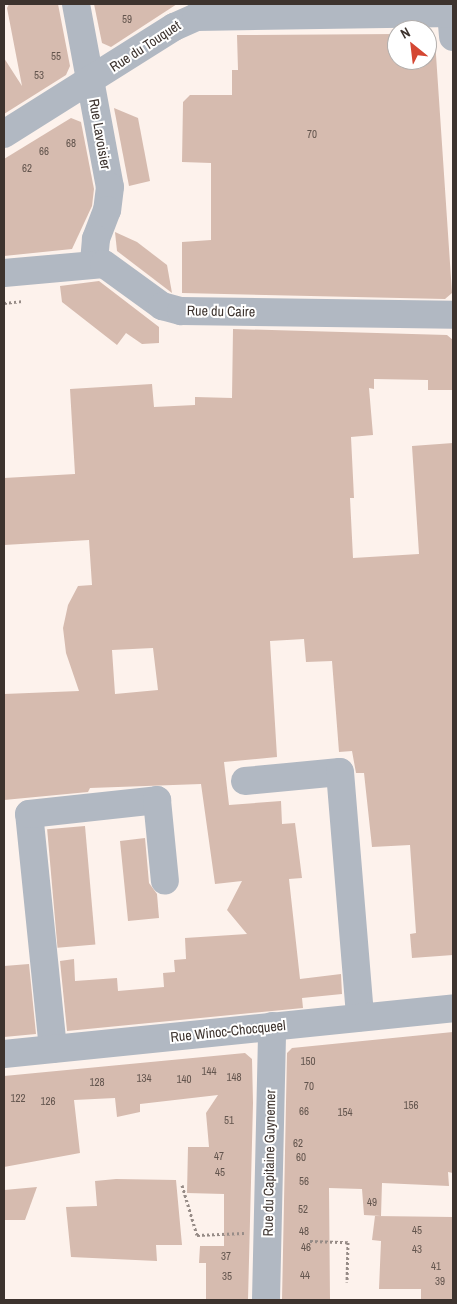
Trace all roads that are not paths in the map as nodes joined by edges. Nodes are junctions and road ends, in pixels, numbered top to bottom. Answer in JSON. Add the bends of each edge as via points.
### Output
{"nodes":[{"id":1,"x":76,"y":4,"type":"edge"},
{"id":2,"x":256,"y":9,"type":"edge"},
{"id":3,"x":453,"y":21,"type":"edge"},
{"id":4,"x":91,"y":81,"type":"junction"},
{"id":5,"x":4,"y":134,"type":"edge"},
{"id":6,"x":94,"y":263,"type":"junction"},
{"id":7,"x":4,"y":273,"type":"edge"},
{"id":8,"x":453,"y":315,"type":"edge"},
{"id":9,"x":245,"y":780,"type":"dead end"},
{"id":10,"x":165,"y":881,"type":"dead end"},
{"id":11,"x":453,"y":1008,"type":"edge"},
{"id":12,"x":360,"y":1017,"type":"junction"},
{"id":13,"x":272,"y":1026,"type":"junction"},
{"id":14,"x":53,"y":1049,"type":"junction"},
{"id":15,"x":4,"y":1054,"type":"edge"},
{"id":16,"x":266,"y":1300,"type":"edge"}],
"edges":[{"from":1,"to":4,"type":"street","name":"Rue Lavoisier"},
{"from":2,"to":3,"type":"street","name":"Rue du Touquet"},
{"from":2,"to":4,"type":"street","name":"Rue du Touquet","via":[[184,20]]},
{"from":4,"to":5,"type":"street","name":"Rue du Touquet"},
{"from":4,"to":6,"type":"street","name":"Rue Lavoisier","via":[[110,187],[107,210],[96,239]]},
{"from":6,"to":7,"type":"street","name":"Rue du Caire"},
{"from":6,"to":8,"type":"street","name":"Rue du Caire","via":[[113,269],[162,306],[181,311]]},
{"from":9,"to":12,"type":"street","via":[[340,772]]},
{"from":10,"to":14,"type":"street","via":[[157,800],[29,814]]},
{"from":11,"to":12,"type":"street","name":"Rue Winoc-Chocqueel"},
{"from":12,"to":13,"type":"street","name":"Rue Winoc-Chocqueel"},
{"from":13,"to":14,"type":"street","name":"Rue Winoc-Chocqueel"},
{"from":13,"to":16,"type":"street","name":"Rue du Capitaine Guynemer"},
{"from":14,"to":15,"type":"street","name":"Rue Winoc-Chocqueel"}]}
